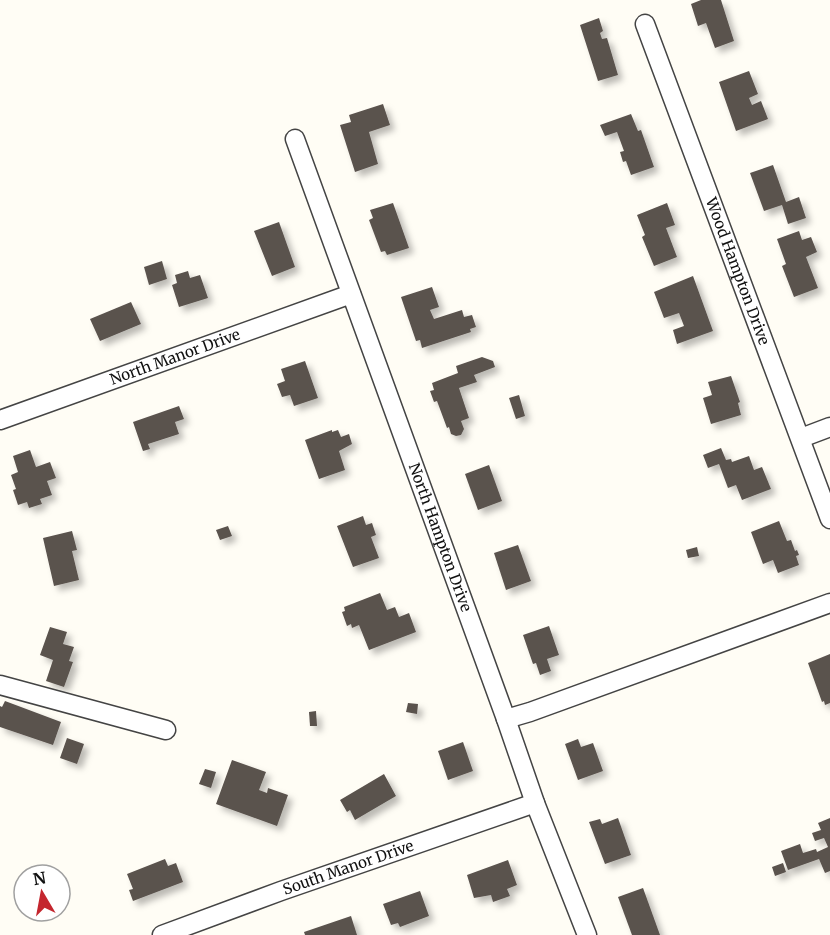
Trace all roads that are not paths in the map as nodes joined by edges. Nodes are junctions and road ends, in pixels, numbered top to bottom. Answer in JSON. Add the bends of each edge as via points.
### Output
{"nodes":[{"id":1,"x":645,"y":24,"type":"dead end"},
{"id":2,"x":295,"y":139,"type":"dead end"},
{"id":3,"x":351,"y":294,"type":"junction"},
{"id":4,"x":0,"y":420,"type":"edge"},
{"id":5,"x":830,"y":427,"type":"edge"},
{"id":6,"x":801,"y":438,"type":"junction"},
{"id":7,"x":830,"y":519,"type":"edge"},
{"id":8,"x":830,"y":603,"type":"edge"},
{"id":9,"x":0,"y":685,"type":"edge"},
{"id":10,"x":506,"y":719,"type":"junction"},
{"id":11,"x":166,"y":730,"type":"dead end"},
{"id":12,"x":535,"y":803,"type":"junction"},
{"id":13,"x":162,"y":935,"type":"edge"},
{"id":14,"x":587,"y":935,"type":"edge"}],
"edges":[{"from":1,"to":6,"type":"street","name":"Wood Hampton Drive"},
{"from":2,"to":3,"type":"street","name":"North Hampton Drive"},
{"from":3,"to":4,"type":"street","name":"North Manor Drive"},
{"from":3,"to":10,"type":"street","name":"North Hampton Drive"},
{"from":5,"to":6,"type":"street"},
{"from":6,"to":7,"type":"street","name":"Wood Hampton Drive"},
{"from":8,"to":10,"type":"street"},
{"from":9,"to":11,"type":"street"},
{"from":10,"to":12,"type":"street","name":"North Hampton Drive"},
{"from":12,"to":13,"type":"street","name":"South Manor Drive"},
{"from":12,"to":14,"type":"street","name":"North Hampton Drive"}]}
